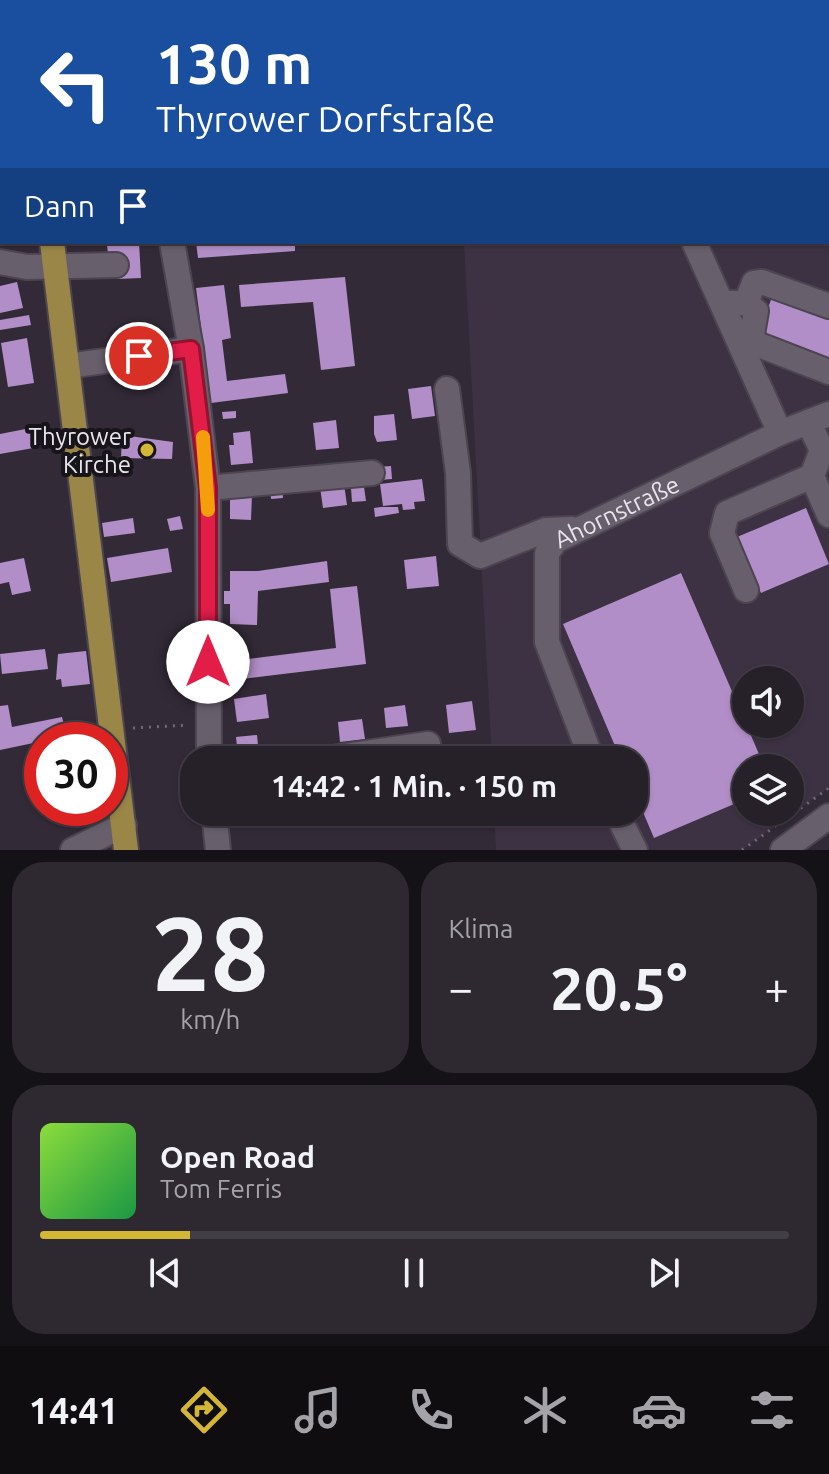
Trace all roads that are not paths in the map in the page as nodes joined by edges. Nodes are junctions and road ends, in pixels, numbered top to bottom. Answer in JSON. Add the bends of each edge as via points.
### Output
{"nodes":[{"id":1,"x":52,"y":244,"type":"edge"},
{"id":2,"x":172,"y":244,"type":"edge"},
{"id":3,"x":695,"y":244,"type":"edge"},
{"id":4,"x":0,"y":262,"type":"edge"},
{"id":5,"x":116,"y":265,"type":"dead end"},
{"id":6,"x":54,"y":267,"type":"junction"},
{"id":7,"x":722,"y":303,"type":"junction"},
{"id":8,"x":746,"y":303,"type":"junction"},
{"id":9,"x":829,"y":306,"type":"edge"},
{"id":10,"x":191,"y":349,"type":"junction"},
{"id":11,"x":68,"y":366,"type":"junction"},
{"id":12,"x":829,"y":372,"type":"edge"},
{"id":13,"x":447,"y":389,"type":"dead end"},
{"id":14,"x":818,"y":418,"type":"edge"},
{"id":15,"x":780,"y":433,"type":"junction"},
{"id":16,"x":372,"y":473,"type":"dead end"},
{"id":17,"x":812,"y":476,"type":"junction"},
{"id":18,"x":208,"y":488,"type":"junction"},
{"id":19,"x":829,"y":515,"type":"edge"},
{"id":20,"x":574,"y":529,"type":"junction"},
{"id":21,"x":746,"y":590,"type":"dead end"},
{"id":22,"x":112,"y":722,"type":"edge"},
{"id":23,"x":428,"y":744,"type":"dead end"},
{"id":24,"x":209,"y":746,"type":"edge"},
{"id":25,"x":414,"y":746,"type":"edge"},
{"id":26,"x":587,"y":746,"type":"edge"},
{"id":27,"x":829,"y":816,"type":"edge"},
{"id":28,"x":122,"y":826,"type":"edge"},
{"id":29,"x":124,"y":826,"type":"edge"},
{"id":30,"x":215,"y":826,"type":"edge"},
{"id":31,"x":623,"y":826,"type":"edge"},
{"id":32,"x":73,"y":850,"type":"edge"},
{"id":33,"x":126,"y":850,"type":"edge"},
{"id":34,"x":218,"y":850,"type":"edge"},
{"id":35,"x":635,"y":850,"type":"edge"},
{"id":36,"x":783,"y":850,"type":"edge"}],
"edges":[{"from":1,"to":6,"type":"main road"},
{"from":2,"to":10,"type":"street"},
{"from":3,"to":7,"type":"street"},
{"from":4,"to":6,"type":"street"},
{"from":5,"to":6,"type":"street"},
{"from":6,"to":11,"type":"main road"},
{"from":7,"to":8,"type":"street"},
{"from":7,"to":15,"type":"street"},
{"from":8,"to":9,"type":"street","via":[[754,283],[762,282]]},
{"from":8,"to":12,"type":"street","via":[[756,311],[754,343]]},
{"from":10,"to":11,"type":"street"},
{"from":10,"to":18,"type":"street"},
{"from":11,"to":22,"type":"main road"},
{"from":13,"to":20,"type":"street","name":"Ahornstraße","via":[[458,473],[458,537],[464,549],[480,556],[546,530]]},
{"from":14,"to":15,"type":"street","name":"Ahornstraße"},
{"from":14,"to":17,"type":"street","via":[[822,450]]},
{"from":15,"to":20,"type":"street","name":"Ahornstraße"},
{"from":16,"to":18,"type":"street"},
{"from":17,"to":19,"type":"street"},
{"from":17,"to":21,"type":"street","via":[[727,513],[722,533]]},
{"from":18,"to":24,"type":"street"},
{"from":20,"to":26,"type":"street","via":[[547,553],[547,642]]},
{"from":23,"to":25,"type":"street"},
{"from":27,"to":36,"type":"street"},
{"from":28,"to":32,"type":"street"},
{"from":29,"to":33,"type":"main road"},
{"from":30,"to":34,"type":"street"},
{"from":31,"to":35,"type":"street"}]}
